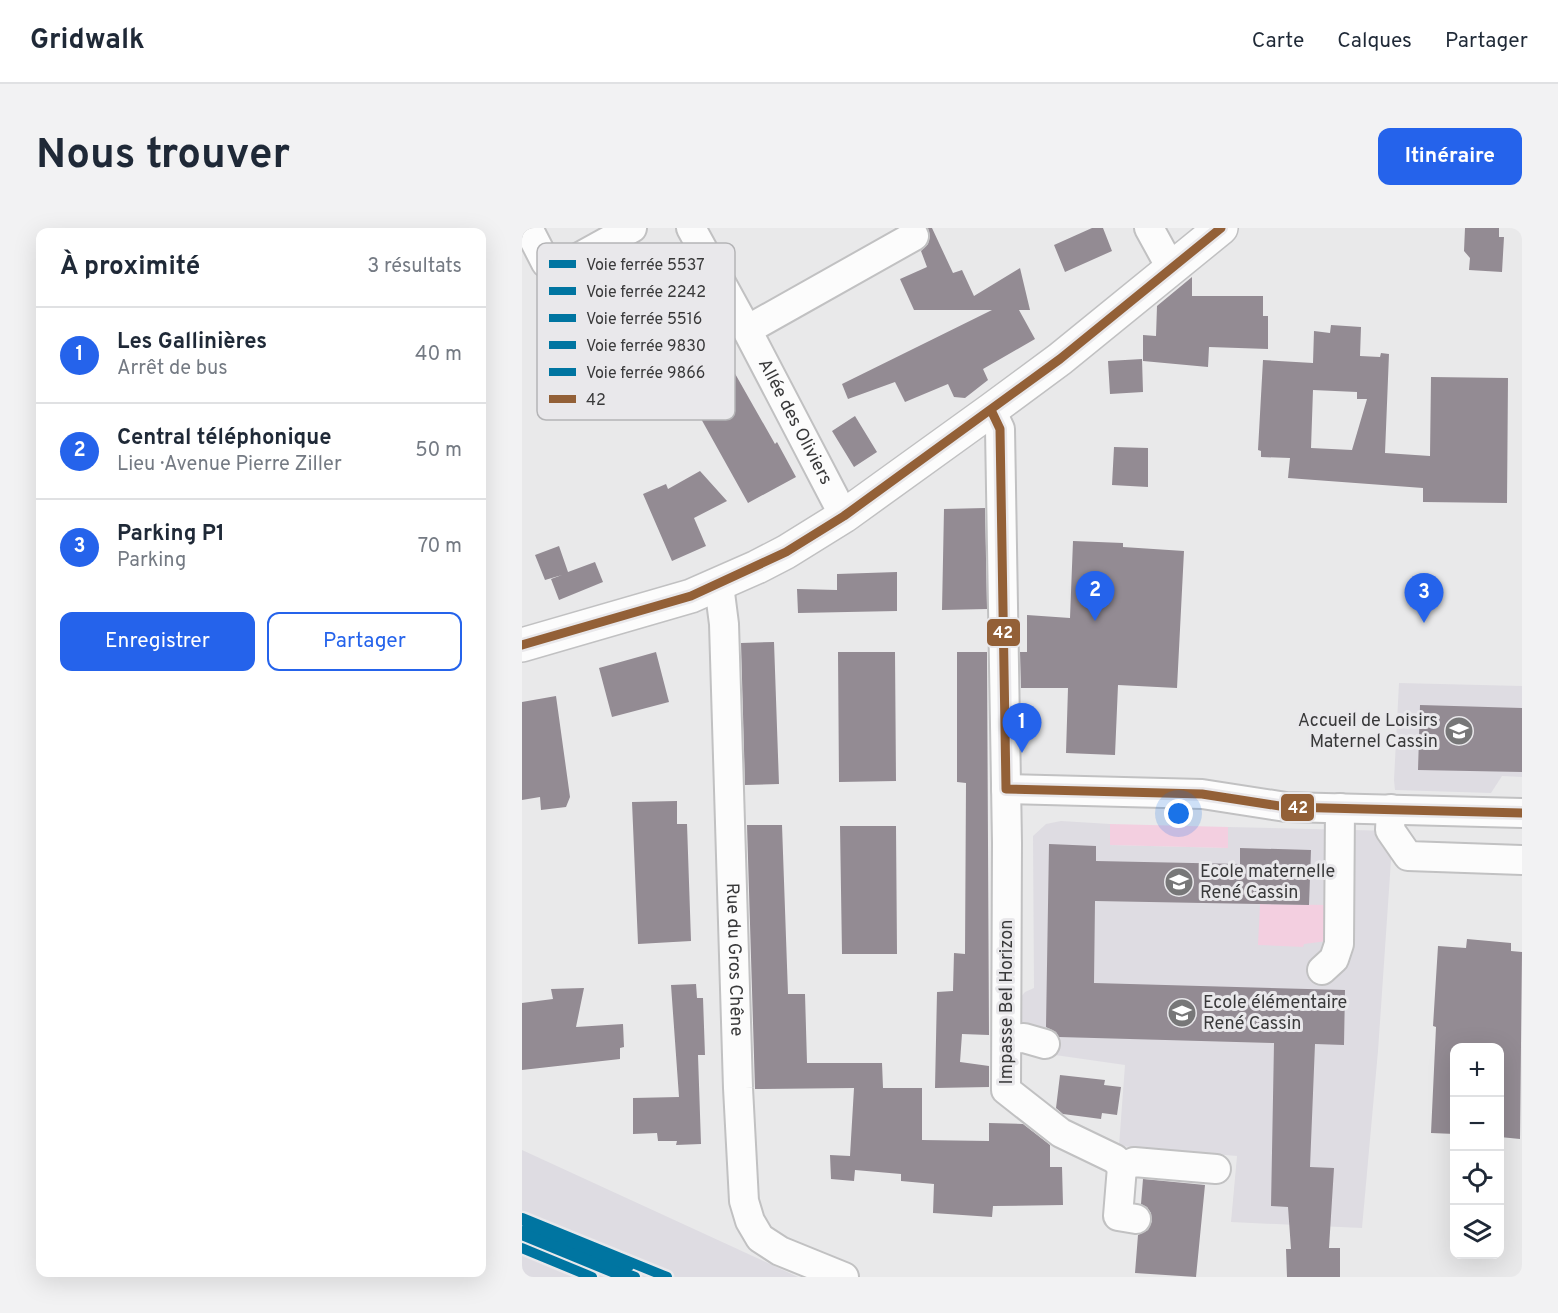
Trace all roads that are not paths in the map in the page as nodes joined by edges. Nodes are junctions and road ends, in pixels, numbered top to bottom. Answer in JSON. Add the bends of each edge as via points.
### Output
{"nodes":[{"id":1,"x":528,"y":228,"type":"edge"},
{"id":2,"x":632,"y":228,"type":"edge"},
{"id":3,"x":691,"y":228,"type":"edge"},
{"id":4,"x":1149,"y":228,"type":"edge"},
{"id":5,"x":1221,"y":228,"type":"edge"},
{"id":6,"x":914,"y":236,"type":"dead end"},
{"id":7,"x":605,"y":243,"type":"edge"},
{"id":8,"x":699,"y":243,"type":"edge"},
{"id":9,"x":537,"y":246,"type":"edge"},
{"id":10,"x":1171,"y":268,"type":"junction"},
{"id":11,"x":735,"y":308,"type":"edge"},
{"id":12,"x":747,"y":330,"type":"junction"},
{"id":13,"x":992,"y":410,"type":"junction"},
{"id":14,"x":844,"y":516,"type":"junction"},
{"id":15,"x":719,"y":585,"type":"junction"},
{"id":16,"x":522,"y":645,"type":"edge"},
{"id":17,"x":1006,"y":799,"type":"junction"},
{"id":18,"x":1340,"y":808,"type":"junction"},
{"id":19,"x":1390,"y":809,"type":"junction"},
{"id":20,"x":1522,"y":813,"type":"edge"},
{"id":21,"x":1522,"y":860,"type":"edge"},
{"id":22,"x":1322,"y":970,"type":"dead end"},
{"id":23,"x":1006,"y":1039,"type":"junction"},
{"id":24,"x":1045,"y":1044,"type":"dead end"},
{"id":25,"x":1122,"y":1167,"type":"junction"},
{"id":26,"x":1216,"y":1169,"type":"dead end"},
{"id":27,"x":1136,"y":1219,"type":"dead end"},
{"id":28,"x":844,"y":1277,"type":"edge"}],
"edges":[{"from":1,"to":9,"type":"street"},
{"from":2,"to":7,"type":"street"},
{"from":3,"to":8,"type":"street","name":"Allée des Oliviers"},
{"from":4,"to":10,"type":"street"},
{"from":5,"to":10,"type":"main road"},
{"from":6,"to":12,"type":"street"},
{"from":10,"to":13,"type":"main road"},
{"from":11,"to":12,"type":"street","name":"Allée des Oliviers"},
{"from":12,"to":14,"type":"street","name":"Allée des Oliviers"},
{"from":13,"to":14,"type":"main road"},
{"from":13,"to":17,"type":"street","name":"Impasse Bel Horizon","via":[[1000,429]]},
{"from":14,"to":15,"type":"main road","via":[[786,552]]},
{"from":15,"to":16,"type":"main road"},
{"from":15,"to":28,"type":"street","name":"Rue du Gros Chêne","via":[[724,624],[744,1201],[760,1238],[780,1251]]},
{"from":17,"to":18,"type":"street","via":[[1202,794],[1267,806]]},
{"from":17,"to":23,"type":"street","name":"Impasse Bel Horizon"},
{"from":18,"to":19,"type":"street"},
{"from":18,"to":22,"type":"street","via":[[1339,944],[1334,959]]},
{"from":19,"to":20,"type":"street"},
{"from":19,"to":21,"type":"street","via":[[1390,830],[1408,856]]},
{"from":23,"to":24,"type":"street","via":[[1024,1038]]},
{"from":23,"to":25,"type":"street","name":"Impasse Bel Horizon","via":[[1006,1090],[1061,1134],[1115,1159]]},
{"from":25,"to":26,"type":"street","via":[[1134,1162]]},
{"from":25,"to":27,"type":"street","via":[[1118,1216]]}]}
